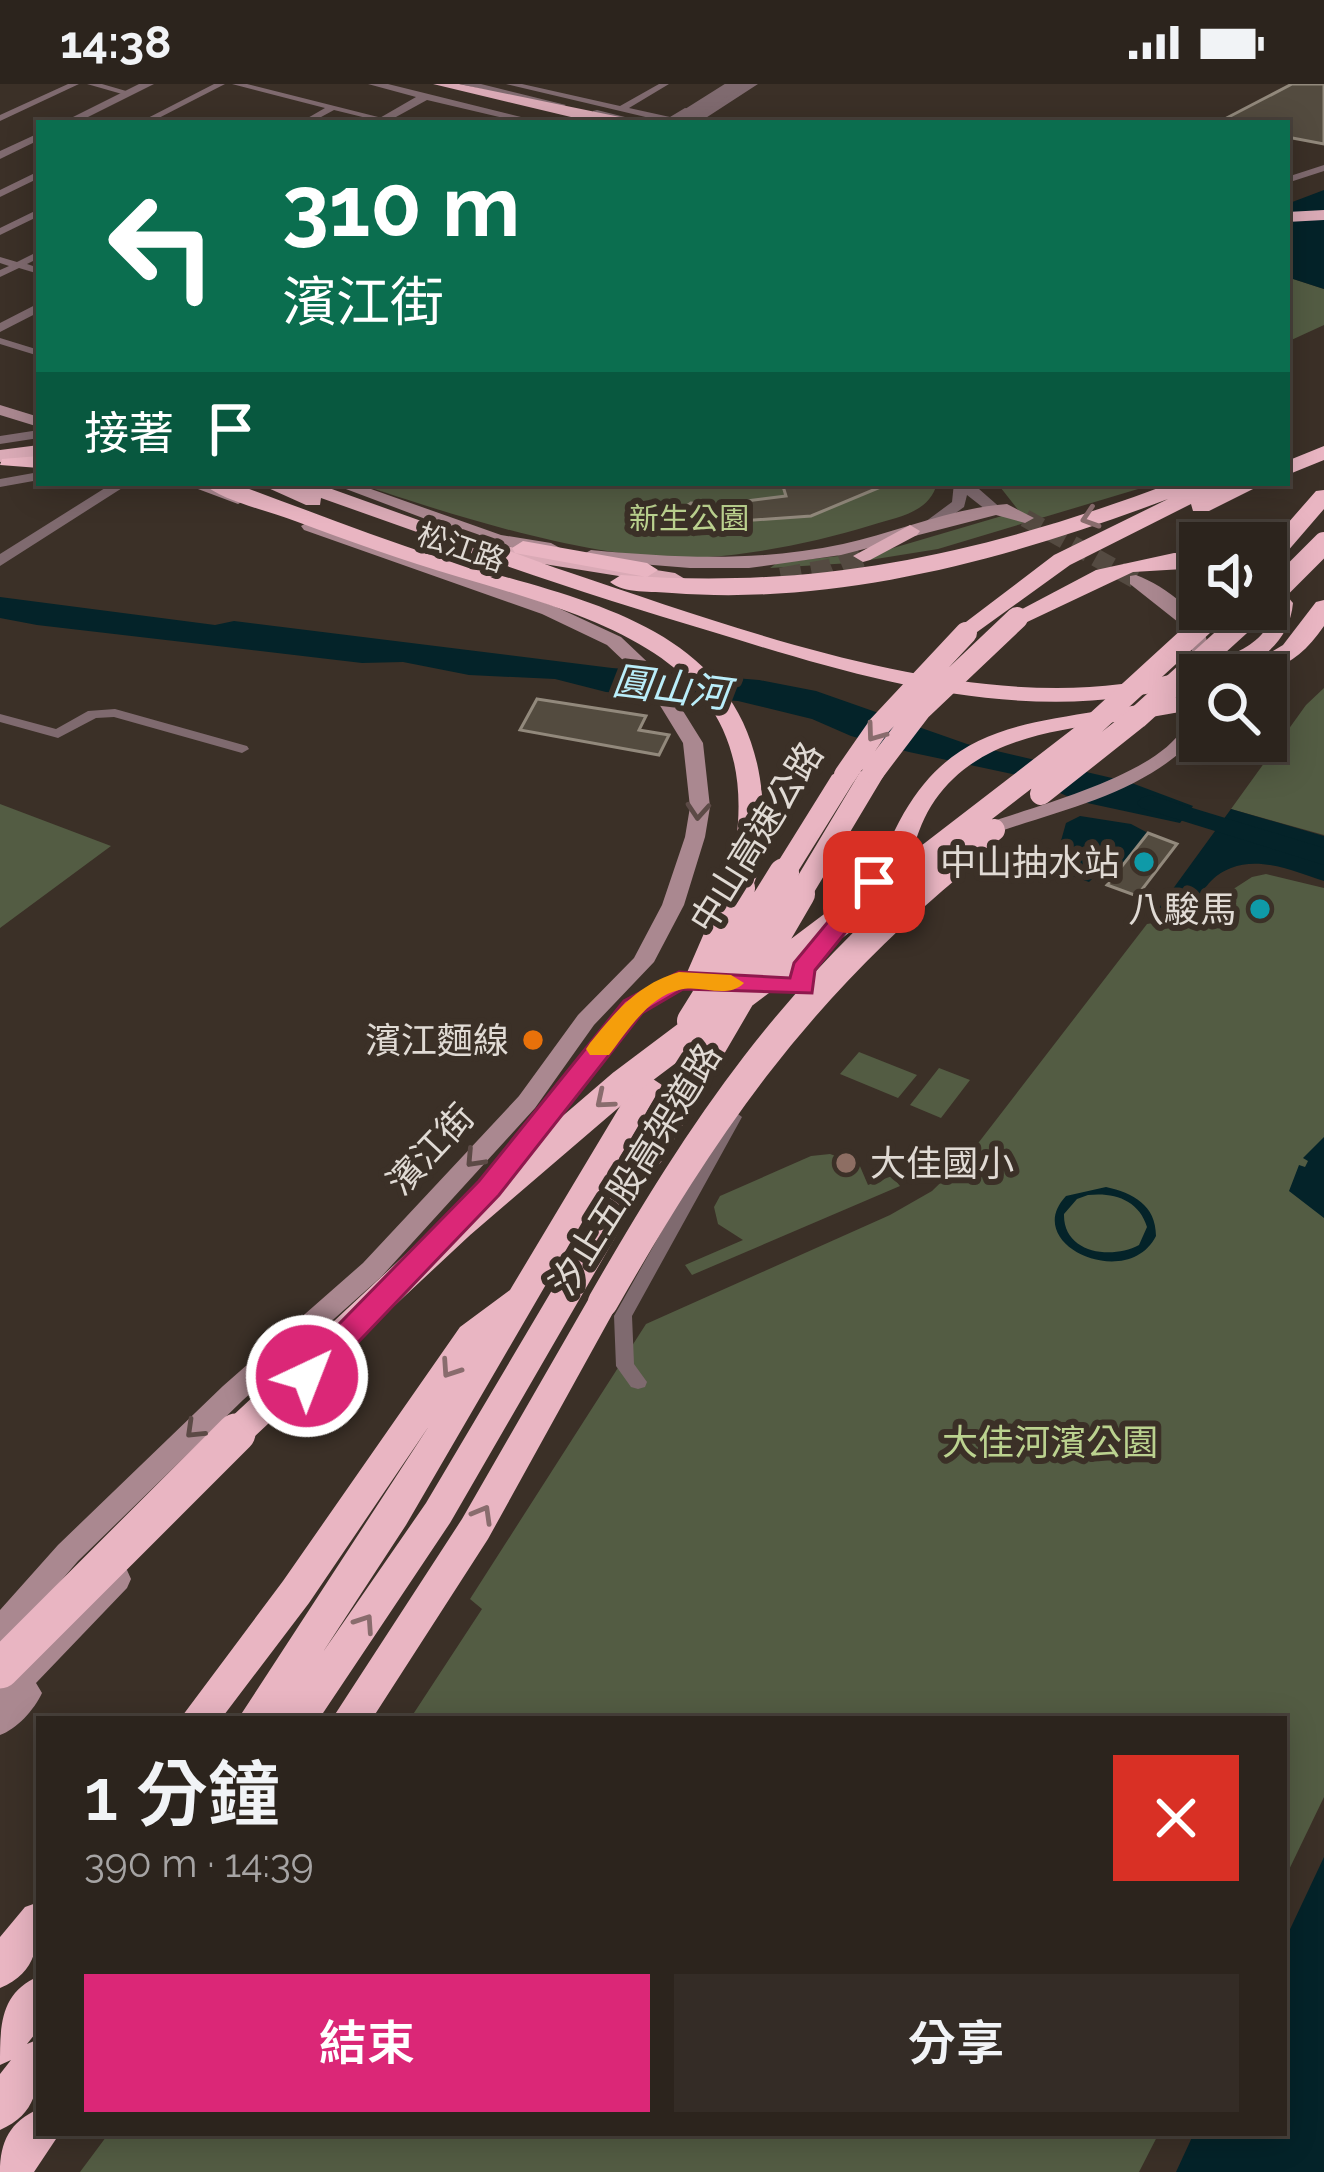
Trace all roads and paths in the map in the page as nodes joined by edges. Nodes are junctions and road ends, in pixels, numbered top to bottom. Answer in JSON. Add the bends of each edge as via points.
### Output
{"nodes":[{"id":1,"x":75,"y":84,"type":"edge"},
{"id":2,"x":92,"y":84,"type":"edge"},
{"id":3,"x":148,"y":84,"type":"edge"},
{"id":4,"x":221,"y":84,"type":"edge"},
{"id":5,"x":236,"y":84,"type":"edge"},
{"id":6,"x":301,"y":84,"type":"edge"},
{"id":7,"x":374,"y":84,"type":"edge"},
{"id":8,"x":411,"y":84,"type":"edge"},
{"id":9,"x":440,"y":84,"type":"edge"},
{"id":10,"x":466,"y":84,"type":"edge"},
{"id":11,"x":510,"y":84,"type":"edge"},
{"id":12,"x":665,"y":84,"type":"edge"},
{"id":13,"x":733,"y":84,"type":"edge"},
{"id":14,"x":750,"y":84,"type":"edge"},
{"id":15,"x":428,"y":90,"type":"edge"},
{"id":16,"x":129,"y":93,"type":"junction"},
{"id":17,"x":280,"y":95,"type":"junction"},
{"id":18,"x":333,"y":107,"type":"junction"},
{"id":19,"x":620,"y":113,"type":"junction"},
{"id":20,"x":0,"y":118,"type":"edge"},
{"id":21,"x":577,"y":119,"type":"edge"},
{"id":22,"x":73,"y":120,"type":"edge"},
{"id":23,"x":148,"y":120,"type":"edge"},
{"id":24,"x":309,"y":120,"type":"edge"},
{"id":25,"x":379,"y":120,"type":"edge"},
{"id":26,"x":389,"y":120,"type":"edge"},
{"id":27,"x":512,"y":120,"type":"edge"},
{"id":28,"x":583,"y":120,"type":"edge"},
{"id":29,"x":632,"y":120,"type":"edge"},
{"id":30,"x":660,"y":120,"type":"edge"},
{"id":31,"x":675,"y":120,"type":"edge"},
{"id":32,"x":694,"y":120,"type":"edge"},
{"id":33,"x":36,"y":137,"type":"edge"},
{"id":34,"x":2,"y":152,"type":"edge"},
{"id":35,"x":27,"y":156,"type":"dead end"},
{"id":36,"x":1324,"y":168,"type":"edge"},
{"id":37,"x":36,"y":176,"type":"edge"},
{"id":38,"x":1290,"y":179,"type":"edge"},
{"id":39,"x":0,"y":194,"type":"edge"},
{"id":40,"x":36,"y":214,"type":"edge"},
{"id":41,"x":0,"y":232,"type":"edge"},
{"id":42,"x":36,"y":256,"type":"edge"},
{"id":43,"x":0,"y":260,"type":"edge"},
{"id":44,"x":17,"y":265,"type":"junction"},
{"id":45,"x":36,"y":270,"type":"edge"},
{"id":46,"x":0,"y":274,"type":"edge"},
{"id":47,"x":36,"y":309,"type":"edge"},
{"id":48,"x":0,"y":328,"type":"edge"},
{"id":49,"x":0,"y":341,"type":"edge"},
{"id":50,"x":36,"y":352,"type":"edge"},
{"id":51,"x":0,"y":393,"type":"edge"},
{"id":52,"x":36,"y":404,"type":"edge"},
{"id":53,"x":8,"y":412,"type":"edge"},
{"id":54,"x":36,"y":434,"type":"edge"},
{"id":55,"x":1324,"y":434,"type":"edge"},
{"id":56,"x":0,"y":439,"type":"edge"},
{"id":57,"x":1290,"y":448,"type":"edge"},
{"id":58,"x":1324,"y":452,"type":"edge"},
{"id":59,"x":36,"y":459,"type":"edge"},
{"id":60,"x":2,"y":467,"type":"edge"},
{"id":61,"x":1290,"y":468,"type":"edge"},
{"id":62,"x":36,"y":475,"type":"edge"},
{"id":63,"x":93,"y":486,"type":"edge"},
{"id":64,"x":118,"y":486,"type":"edge"},
{"id":65,"x":198,"y":486,"type":"edge"},
{"id":66,"x":221,"y":486,"type":"edge"},
{"id":67,"x":249,"y":486,"type":"edge"},
{"id":68,"x":275,"y":486,"type":"edge"},
{"id":69,"x":304,"y":486,"type":"edge"},
{"id":70,"x":346,"y":486,"type":"edge"},
{"id":71,"x":961,"y":486,"type":"edge"},
{"id":72,"x":971,"y":486,"type":"edge"},
{"id":73,"x":1183,"y":486,"type":"edge"},
{"id":74,"x":1212,"y":486,"type":"edge"},
{"id":75,"x":1248,"y":486,"type":"edge"},
{"id":76,"x":1324,"y":496,"type":"edge"},
{"id":77,"x":995,"y":510,"type":"junction"},
{"id":78,"x":1020,"y":519,"type":"tunnel mouth"},
{"id":79,"x":920,"y":528,"type":"junction"},
{"id":80,"x":1287,"y":538,"type":"edge"},
{"id":81,"x":1324,"y":543,"type":"edge"},
{"id":82,"x":0,"y":544,"type":"edge"},
{"id":83,"x":509,"y":551,"type":"junction"},
{"id":84,"x":863,"y":556,"type":"tunnel mouth"},
{"id":85,"x":468,"y":558,"type":"junction"},
{"id":86,"x":406,"y":560,"type":"junction"},
{"id":87,"x":0,"y":561,"type":"edge"},
{"id":88,"x":1179,"y":561,"type":"edge"},
{"id":89,"x":776,"y":578,"type":"tunnel mouth"},
{"id":90,"x":1287,"y":580,"type":"edge"},
{"id":91,"x":1130,"y":582,"type":"tunnel mouth"},
{"id":92,"x":585,"y":603,"type":"junction"},
{"id":93,"x":1324,"y":608,"type":"edge"},
{"id":94,"x":1017,"y":618,"type":"junction"},
{"id":95,"x":1197,"y":630,"type":"edge"},
{"id":96,"x":1234,"y":630,"type":"edge"},
{"id":97,"x":1277,"y":630,"type":"edge"},
{"id":98,"x":1190,"y":654,"type":"edge"},
{"id":99,"x":1284,"y":654,"type":"edge"},
{"id":100,"x":1179,"y":697,"type":"edge"},
{"id":101,"x":1179,"y":699,"type":"edge"},
{"id":102,"x":680,"y":717,"type":"joint"},
{"id":103,"x":0,"y":718,"type":"edge"},
{"id":104,"x":1179,"y":730,"type":"edge"},
{"id":105,"x":242,"y":749,"type":"dead end"},
{"id":106,"x":859,"y":774,"type":"junction"},
{"id":107,"x":908,"y":819,"type":"junction"},
{"id":108,"x":1009,"y":821,"type":"junction"},
{"id":109,"x":958,"y":841,"type":"junction"},
{"id":110,"x":886,"y":883,"type":"junction"},
{"id":111,"x":792,"y":884,"type":"junction"},
{"id":112,"x":673,"y":904,"type":"junction"},
{"id":113,"x":679,"y":980,"type":"junction"},
{"id":114,"x":803,"y":987,"type":"junction"},
{"id":115,"x":602,"y":1004,"type":"junction"},
{"id":116,"x":647,"y":1085,"type":"junction"},
{"id":117,"x":531,"y":1286,"type":"junction"},
{"id":118,"x":638,"y":1382,"type":"dead end"},
{"id":119,"x":68,"y":1553,"type":"junction"},
{"id":120,"x":0,"y":1608,"type":"edge"},
{"id":121,"x":72,"y":1626,"type":"junction"},
{"id":122,"x":0,"y":1631,"type":"edge"},
{"id":123,"x":0,"y":1669,"type":"edge"},
{"id":124,"x":0,"y":1701,"type":"edge"},
{"id":125,"x":202,"y":1716,"type":"edge"},
{"id":126,"x":258,"y":1716,"type":"edge"},
{"id":127,"x":300,"y":1716,"type":"edge"},
{"id":128,"x":353,"y":1716,"type":"edge"},
{"id":129,"x":0,"y":1722,"type":"edge"},
{"id":130,"x":36,"y":1925,"type":"edge"},
{"id":131,"x":0,"y":1967,"type":"edge"},
{"id":132,"x":36,"y":2000,"type":"edge"},
{"id":133,"x":0,"y":2044,"type":"edge"},
{"id":134,"x":36,"y":2064,"type":"edge"},
{"id":135,"x":0,"y":2108,"type":"edge"},
{"id":136,"x":36,"y":2135,"type":"edge"},
{"id":137,"x":7,"y":2172,"type":"edge"}],
"edges":[{"from":1,"to":20,"type":"street"},
{"from":2,"to":16,"type":"street"},
{"from":3,"to":16,"type":"street"},
{"from":4,"to":23,"type":"street"},
{"from":5,"to":17,"type":"street"},
{"from":6,"to":17,"type":"street"},
{"from":7,"to":15,"type":"street"},
{"from":8,"to":21,"type":"highway"},
{"from":9,"to":21,"type":"highway"},
{"from":10,"to":19,"type":"street"},
{"from":11,"to":19,"type":"street"},
{"from":12,"to":19,"type":"street"},
{"from":13,"to":31,"type":"street","bridge":true},
{"from":14,"to":32,"type":"street","bridge":true},
{"from":15,"to":26,"type":"street"},
{"from":15,"to":27,"type":"street"},
{"from":15,"to":28,"type":"highway"},
{"from":16,"to":22,"type":"street"},
{"from":17,"to":18,"type":"street"},
{"from":18,"to":24,"type":"street"},
{"from":18,"to":25,"type":"street"},
{"from":19,"to":21,"type":"highway"},
{"from":19,"to":29,"type":"street"},
{"from":19,"to":30,"type":"street"},
{"from":33,"to":34,"type":"street"},
{"from":34,"to":35,"type":"street"},
{"from":36,"to":38,"type":"street"},
{"from":37,"to":39,"type":"street"},
{"from":40,"to":41,"type":"street"},
{"from":42,"to":44,"type":"street"},
{"from":43,"to":44,"type":"street"},
{"from":44,"to":45,"type":"street"},
{"from":44,"to":46,"type":"street"},
{"from":47,"to":48,"type":"street"},
{"from":49,"to":50,"type":"street"},
{"from":51,"to":52,"type":"main road"},
{"from":53,"to":56,"type":"street","via":[[17,428]]},
{"from":54,"to":56,"type":"street"},
{"from":55,"to":57,"type":"highway"},
{"from":58,"to":61,"type":"highway"},
{"from":59,"to":60,"type":"highway"},
{"from":60,"to":62,"type":"street"},
{"from":63,"to":82,"type":"street"},
{"from":64,"to":87,"type":"street"},
{"from":65,"to":86,"type":"main road","name":"松江路"},
{"from":66,"to":85,"type":"highway","via":[[356,538]]},
{"from":67,"to":92,"type":"highway"},
{"from":68,"to":85,"type":"highway"},
{"from":69,"to":85,"type":"highway"},
{"from":70,"to":83,"type":"main road","name":"松江路"},
{"from":71,"to":79,"type":"street","via":[[959,504]]},
{"from":72,"to":77,"type":"street"},
{"from":73,"to":83,"type":"highway","one_way":true,"via":[[908,570],[772,589],[655,586]]},
{"from":74,"to":106,"type":"highway","name":"中山高速公路","one_way":true,"bridge":true,"via":[[1062,560],[966,633],[879,726]]},
{"from":75,"to":94,"type":"highway","name":"中山高速公路","via":[[1136,538]]},
{"from":76,"to":80,"type":"highway"},
{"from":77,"to":78,"type":"main road"},
{"from":77,"to":79,"type":"main road","name":"松江路"},
{"from":79,"to":83,"type":"main road","name":"松江路","via":[[730,563]]},
{"from":79,"to":84,"type":"highway"},
{"from":81,"to":90,"type":"highway","bridge":true},
{"from":83,"to":85,"type":"highway"},
{"from":83,"to":97,"type":"highway","via":[[842,664],[973,688],[1164,687],[1237,661]]},
{"from":85,"to":89,"type":"highway","via":[[656,578]]},
{"from":85,"to":92,"type":"highway"},
{"from":86,"to":92,"type":"highway"},
{"from":86,"to":102,"type":"main road","name":"松江路","via":[[588,625],[636,660]]},
{"from":88,"to":94,"type":"highway","via":[[1119,567]]},
{"from":91,"to":98,"type":"main road","via":[[1178,623]]},
{"from":92,"to":100,"type":"highway","via":[[837,674],[963,697]]},
{"from":92,"to":116,"type":"highway","bridge":true,"via":[[678,653],[711,685],[731,718],[750,782],[740,888]]},
{"from":93,"to":99,"type":"highway"},
{"from":94,"to":106,"type":"highway","name":"中山高速公路","bridge":true},
{"from":95,"to":123,"type":"highway","name":"汐止五股高架道路","one_way":true,"bridge":true,"via":[[1041,769],[625,1082],[451,1230]]},
{"from":128,"to":96,"type":"highway","name":"汐止五股高架道路","one_way":true,"bridge":true,"via":[[475,1528],[686,1159],[742,1078],[892,914]]},
{"from":101,"to":107,"type":"highway","via":[[1002,739],[939,776]]},
{"from":102,"to":112,"type":"main road","name":"濱江街","one_way":true,"via":[[693,743],[700,807]]},
{"from":103,"to":105,"type":"street","via":[[58,734],[93,714],[115,713]]},
{"from":104,"to":108,"type":"main road","via":[[1166,758]]},
{"from":106,"to":111,"type":"highway","name":"中山高速公路"},
{"from":107,"to":109,"type":"highway","via":[[927,838]]},
{"from":107,"to":110,"type":"highway"},
{"from":108,"to":109,"type":"main road"},
{"from":108,"to":110,"type":"main road"},
{"from":109,"to":110,"type":"main road"},
{"from":110,"to":114,"type":"main road","via":[[865,891],[813,955]]},
{"from":111,"to":116,"type":"highway","name":"中山高速公路","bridge":true},
{"from":127,"to":111,"type":"highway","name":"中山高速公路","one_way":true,"bridge":true,"via":[[438,1513]]},
{"from":112,"to":113,"type":"main road","via":[[665,968]]},
{"from":112,"to":115,"type":"main road","name":"濱江街","via":[[643,962]]},
{"from":113,"to":114,"type":"main road"},
{"from":113,"to":115,"type":"main road","via":[[650,981]]},
{"from":113,"to":121,"type":"main road","name":"濱江街","via":[[623,1018],[489,1188]]},
{"from":114,"to":118,"type":"street","via":[[623,1316],[625,1366]]},
{"from":115,"to":119,"type":"main road","name":"濱江街","one_way":true,"via":[[527,1102],[372,1270]]},
{"from":116,"to":117,"type":"highway","name":"中山高速公路"},
{"from":117,"to":125,"type":"highway","one_way":true,"via":[[472,1336]]},
{"from":117,"to":126,"type":"highway","name":"中山高速公路","via":[[394,1515]]},
{"from":119,"to":120,"type":"main road","name":"濱江街"},
{"from":119,"to":122,"type":"main road","name":"濱江街"},
{"from":121,"to":124,"type":"main road","name":"濱江街"},
{"from":121,"to":129,"type":"main road","name":"濱江街"},
{"from":130,"to":131,"type":"highway"},
{"from":132,"to":133,"type":"highway"},
{"from":134,"to":135,"type":"highway"},
{"from":136,"to":137,"type":"highway"}]}
